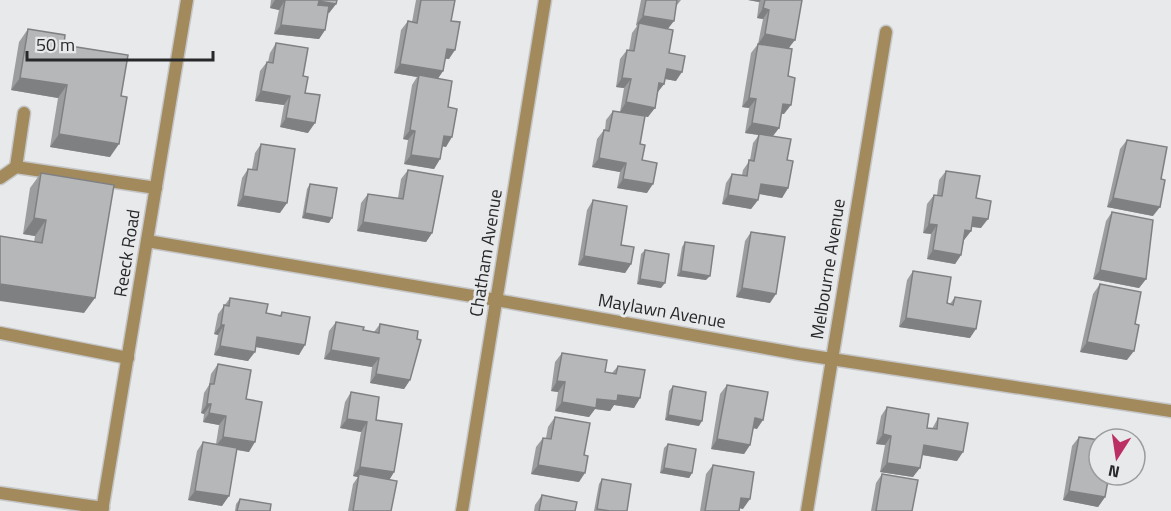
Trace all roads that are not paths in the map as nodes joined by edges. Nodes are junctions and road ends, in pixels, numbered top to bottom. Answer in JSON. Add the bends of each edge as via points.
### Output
{"nodes":[{"id":1,"x":187,"y":0,"type":"edge"},
{"id":2,"x":545,"y":0,"type":"edge"},
{"id":3,"x":886,"y":32,"type":"dead end"},
{"id":4,"x":24,"y":113,"type":"dead end"},
{"id":5,"x":16,"y":168,"type":"junction"},
{"id":6,"x":0,"y":178,"type":"edge"},
{"id":7,"x":156,"y":188,"type":"junction"},
{"id":8,"x":147,"y":241,"type":"junction"},
{"id":9,"x":496,"y":300,"type":"junction"},
{"id":10,"x":0,"y":333,"type":"edge"},
{"id":11,"x":128,"y":358,"type":"junction"},
{"id":12,"x":832,"y":359,"type":"junction"},
{"id":13,"x":1171,"y":411,"type":"edge"},
{"id":14,"x":0,"y":493,"type":"edge"},
{"id":15,"x":103,"y":509,"type":"edge"},
{"id":16,"x":462,"y":511,"type":"edge"},
{"id":17,"x":807,"y":511,"type":"edge"}],
"edges":[{"from":1,"to":7,"type":"street","name":"Reeck Road"},
{"from":2,"to":9,"type":"street","name":"Chatham Avenue"},
{"from":3,"to":12,"type":"street","name":"Melbourne Avenue"},
{"from":4,"to":5,"type":"street"},
{"from":5,"to":6,"type":"street"},
{"from":5,"to":7,"type":"street"},
{"from":7,"to":8,"type":"street","name":"Reeck Road"},
{"from":8,"to":9,"type":"street","name":"Maylawn Avenue"},
{"from":8,"to":11,"type":"street","name":"Reeck Road"},
{"from":9,"to":12,"type":"street","name":"Maylawn Avenue"},
{"from":9,"to":16,"type":"street","name":"Chatham Avenue"},
{"from":10,"to":11,"type":"street"},
{"from":11,"to":15,"type":"street","name":"Reeck Road"},
{"from":12,"to":13,"type":"street","name":"Maylawn Avenue"},
{"from":12,"to":17,"type":"street","name":"Melbourne Avenue"},
{"from":14,"to":15,"type":"street"}]}
